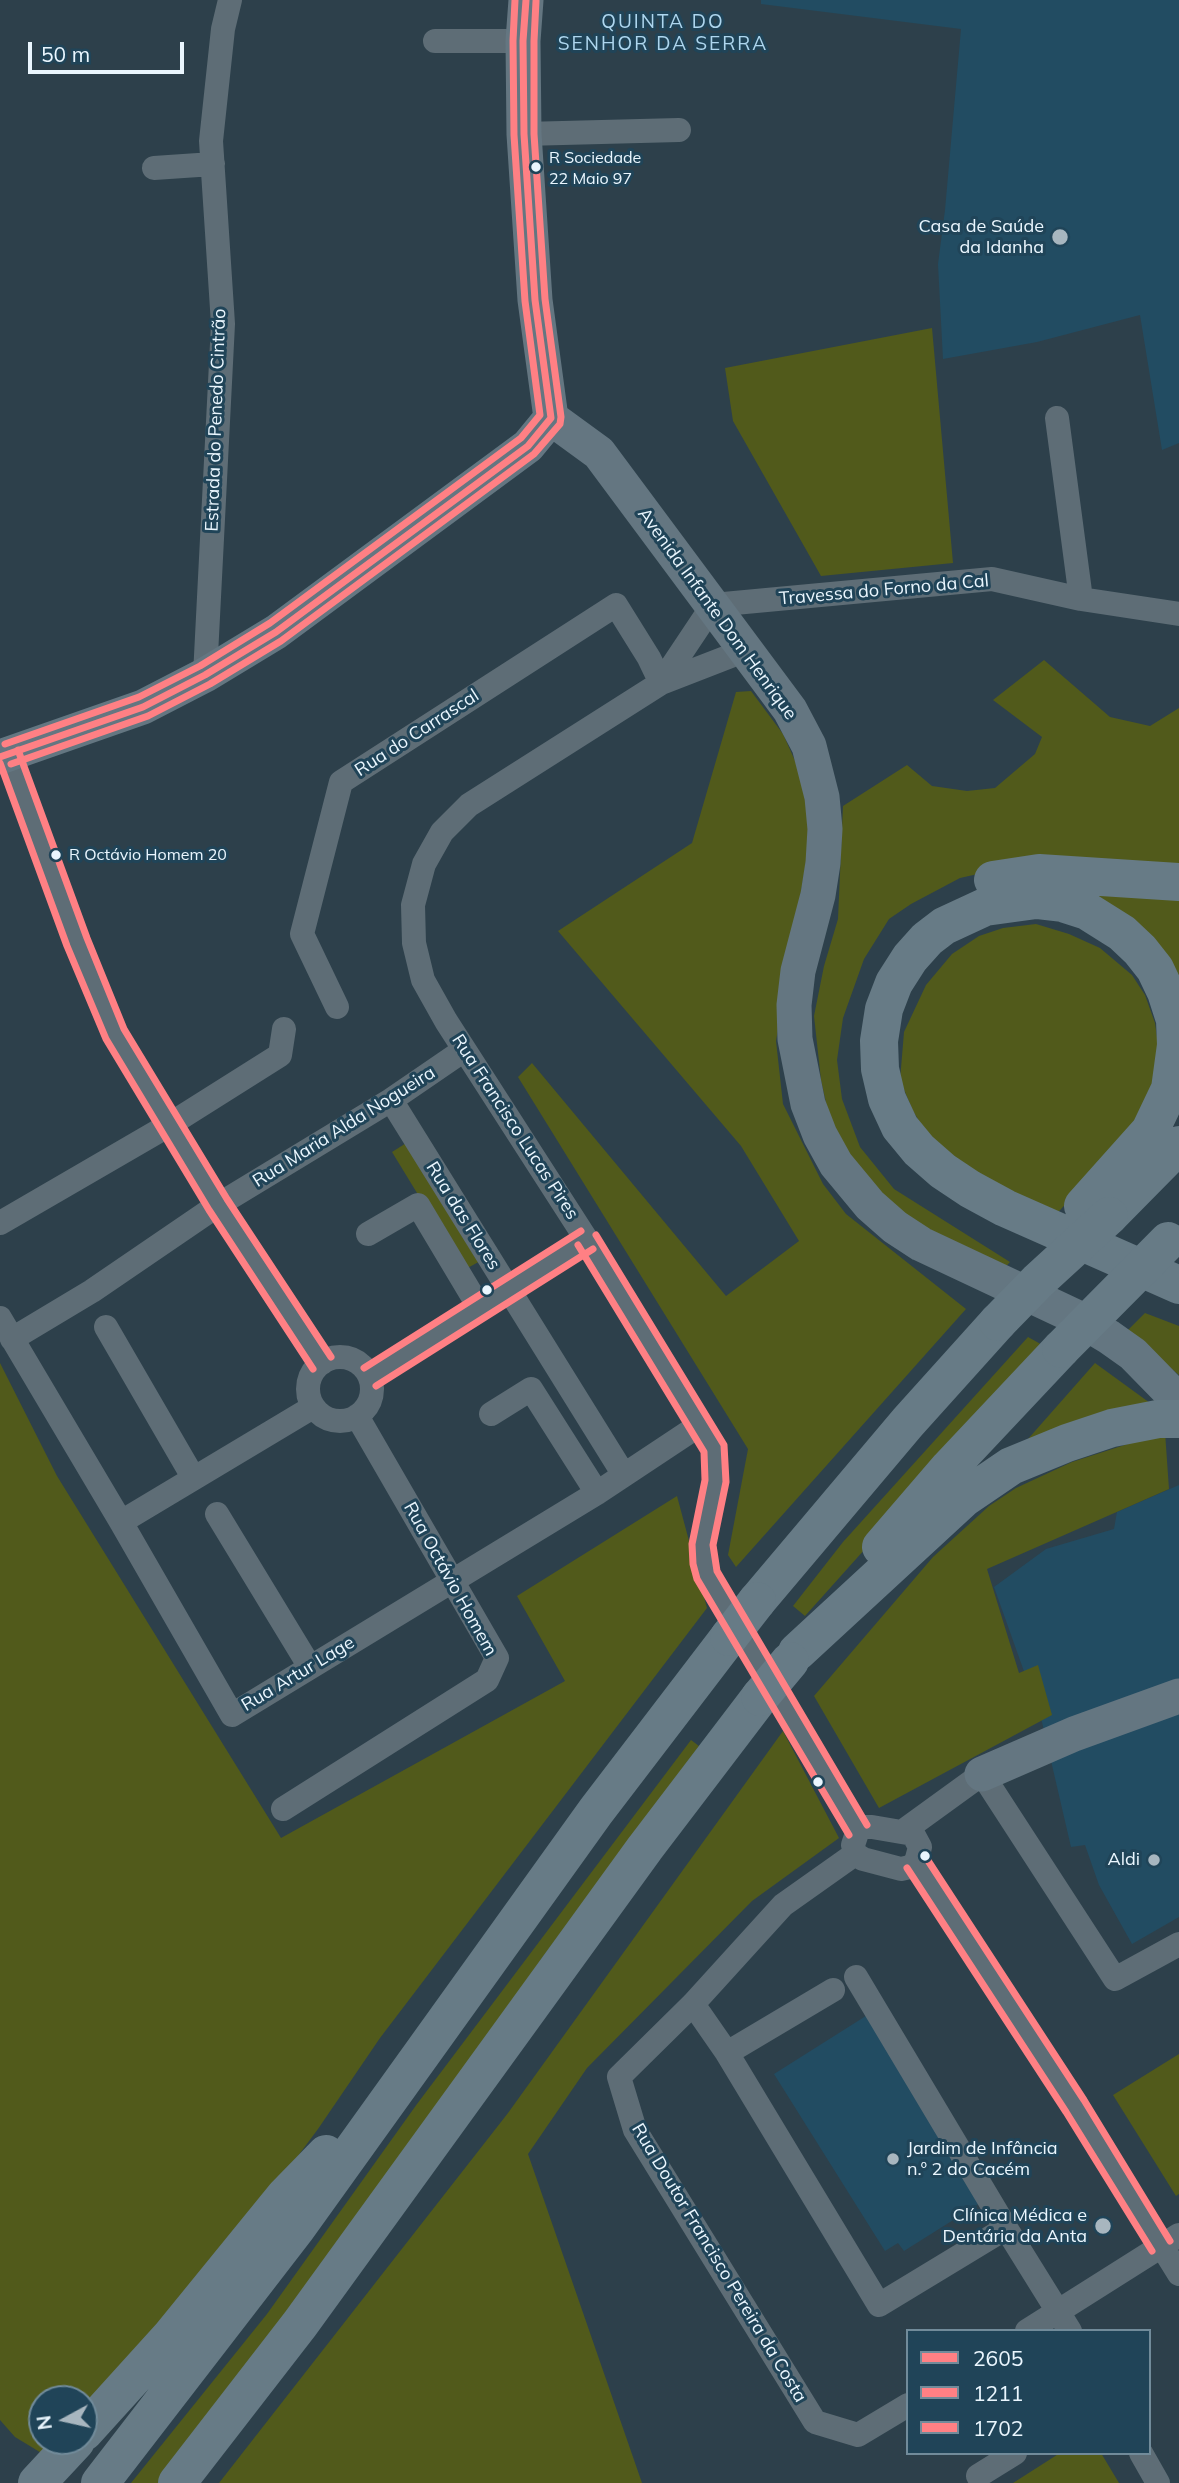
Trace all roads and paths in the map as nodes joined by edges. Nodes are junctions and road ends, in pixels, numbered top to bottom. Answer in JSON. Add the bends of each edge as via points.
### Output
{"nodes":[{"id":1,"x":230,"y":0,"type":"edge"},
{"id":2,"x":526,"y":0,"type":"edge"},
{"id":3,"x":435,"y":41,"type":"dead end"},
{"id":4,"x":523,"y":41,"type":"junction"},
{"id":5,"x":679,"y":130,"type":"dead end"},
{"id":6,"x":524,"y":134,"type":"junction"},
{"id":7,"x":212,"y":164,"type":"junction"},
{"id":8,"x":154,"y":168,"type":"dead end"},
{"id":9,"x":551,"y":418,"type":"junction"},
{"id":10,"x":1057,"y":418,"type":"dead end"},
{"id":11,"x":1081,"y":599,"type":"junction"},
{"id":12,"x":713,"y":605,"type":"junction"},
{"id":13,"x":1179,"y":614,"type":"edge"},
{"id":14,"x":746,"y":650,"type":"junction"},
{"id":15,"x":205,"y":674,"type":"junction"},
{"id":16,"x":661,"y":683,"type":"junction"},
{"id":17,"x":4,"y":755,"type":"edge"},
{"id":18,"x":1179,"y":882,"type":"edge"},
{"id":19,"x":337,"y":1007,"type":"dead end"},
{"id":20,"x":284,"y":1029,"type":"dead end"},
{"id":21,"x":464,"y":1050,"type":"junction"},
{"id":22,"x":391,"y":1100,"type":"junction"},
{"id":23,"x":170,"y":1125,"type":"junction"},
{"id":24,"x":1179,"y":1145,"type":"edge"},
{"id":25,"x":218,"y":1205,"type":"junction"},
{"id":26,"x":1096,"y":1211,"type":"junction"},
{"id":27,"x":0,"y":1223,"type":"edge"},
{"id":28,"x":369,"y":1234,"type":"dead end"},
{"id":29,"x":1173,"y":1235,"type":"edge"},
{"id":30,"x":587,"y":1240,"type":"junction"},
{"id":31,"x":1179,"y":1284,"type":"edge"},
{"id":32,"x":508,"y":1288,"type":"junction"},
{"id":33,"x":1179,"y":1306,"type":"edge"},
{"id":34,"x":478,"y":1307,"type":"junction"},
{"id":35,"x":106,"y":1327,"type":"dead end"},
{"id":36,"x":6,"y":1329,"type":"edge"},
{"id":37,"x":322,"y":1363,"type":"junction"},
{"id":38,"x":370,"y":1377,"type":"junction"},
{"id":39,"x":313,"y":1407,"type":"junction"},
{"id":40,"x":1172,"y":1413,"type":"edge"},
{"id":41,"x":491,"y":1414,"type":"dead end"},
{"id":42,"x":357,"y":1416,"type":"junction"},
{"id":43,"x":698,"y":1426,"type":"junction"},
{"id":44,"x":624,"y":1475,"type":"junction"},
{"id":45,"x":193,"y":1477,"type":"junction"},
{"id":46,"x":597,"y":1493,"type":"junction"},
{"id":47,"x":217,"y":1514,"type":"dead end"},
{"id":48,"x":121,"y":1522,"type":"junction"},
{"id":49,"x":453,"y":1581,"type":"junction"},
{"id":50,"x":793,"y":1657,"type":"junction"},
{"id":51,"x":310,"y":1667,"type":"junction"},
{"id":52,"x":1179,"y":1696,"type":"edge"},
{"id":53,"x":982,"y":1774,"type":"junction"},
{"id":54,"x":283,"y":1809,"type":"dead end"},
{"id":55,"x":902,"y":1832,"type":"junction"},
{"id":56,"x":857,"y":1842,"type":"junction"},
{"id":57,"x":916,"y":1862,"type":"junction"},
{"id":58,"x":1179,"y":1944,"type":"edge"},
{"id":59,"x":856,"y":1977,"type":"dead end"},
{"id":60,"x":833,"y":1990,"type":"dead end"},
{"id":61,"x":693,"y":2004,"type":"junction"},
{"id":62,"x":727,"y":2053,"type":"junction"},
{"id":63,"x":412,"y":2064,"type":"junction"},
{"id":64,"x":1006,"y":2228,"type":"junction"},
{"id":65,"x":1170,"y":2241,"type":"edge"},
{"id":66,"x":1179,"y":2274,"type":"edge"},
{"id":67,"x":1064,"y":2321,"type":"edge"},
{"id":68,"x":1034,"y":2329,"type":"edge"},
{"id":69,"x":906,"y":2406,"type":"edge"},
{"id":70,"x":98,"y":2417,"type":"edge"},
{"id":71,"x":63,"y":2455,"type":"edge"},
{"id":72,"x":1012,"y":2455,"type":"edge"},
{"id":73,"x":1142,"y":2455,"type":"edge"},
{"id":74,"x":978,"y":2476,"type":"dead end"},
{"id":75,"x":37,"y":2483,"type":"edge"},
{"id":76,"x":100,"y":2483,"type":"edge"},
{"id":77,"x":177,"y":2483,"type":"edge"},
{"id":78,"x":1158,"y":2483,"type":"edge"}],
"edges":[{"from":1,"to":7,"type":"street","name":"Estrada do Penedo Cintrão","via":[[211,141]]},
{"from":2,"to":4,"type":"street"},
{"from":3,"to":4,"type":"street"},
{"from":4,"to":6,"type":"street"},
{"from":5,"to":6,"type":"street"},
{"from":6,"to":9,"type":"street","via":[[536,300]]},
{"from":7,"to":8,"type":"street"},
{"from":7,"to":15,"type":"street","name":"Estrada do Penedo Cintrão","via":[[223,324]]},
{"from":9,"to":12,"type":"street","name":"Avenida Infante Dom Henrique","via":[[599,453]]},
{"from":9,"to":15,"type":"street","via":[[527,446],[276,632]]},
{"from":10,"to":11,"type":"street"},
{"from":11,"to":12,"type":"street","name":"Travessa do Forno da Cal","via":[[992,579]]},
{"from":11,"to":13,"type":"street","name":"Travessa do Forno da Cal"},
{"from":12,"to":14,"type":"street","name":"Avenida Infante Dom Henrique"},
{"from":12,"to":16,"type":"street","name":"Rua Francisco Lucas Pires"},
{"from":14,"to":16,"type":"street","name":"Rua Francisco Lucas Pires"},
{"from":14,"to":40,"type":"street","name":"Avenida Infante Dom Henrique","via":[[790,710],[809,746],[822,797],[823,863],[798,971],[795,1039],[808,1104],[836,1164],[895,1227],[930,1249],[1074,1316],[1133,1354]]},
{"from":15,"to":17,"type":"street","via":[[143,706]]},
{"from":16,"to":19,"type":"street","name":"Rua do Carrascal","via":[[616,605],[341,782],[302,934]]},
{"from":16,"to":21,"type":"street","name":"Rua Francisco Lucas Pires","via":[[469,805],[442,832],[424,864],[413,905],[414,943],[423,980]]},
{"from":17,"to":23,"type":"street","via":[[116,1034]]},
{"from":18,"to":33,"type":"highway","via":[[1039,873],[986,881],[941,900],[900,933],[877,964],[862,998],[855,1056],[864,1108],[877,1135],[925,1187],[974,1217]]},
{"from":20,"to":23,"type":"street","via":[[280,1055]]},
{"from":21,"to":22,"type":"street","name":"Rua Maria Alda Nogueira"},
{"from":21,"to":30,"type":"street","name":"Rua Francisco Lucas Pires"},
{"from":22,"to":25,"type":"street","name":"Rua Maria Alda Nogueira"},
{"from":22,"to":32,"type":"street","name":"Rua das Flores"},
{"from":23,"to":25,"type":"street"},
{"from":23,"to":27,"type":"street"},
{"from":24,"to":26,"type":"highway"},
{"from":25,"to":36,"type":"street","name":"Rua Maria Alda Nogueira","via":[[92,1292]]},
{"from":25,"to":37,"type":"street"},
{"from":26,"to":31,"type":"highway","via":[[1150,1131],[1171,1089],[1175,1020],[1166,992],[1140,950],[1087,911],[1036,900],[985,907],[927,939],[894,983],[884,1009],[879,1050],[887,1099],[900,1127],[919,1150],[970,1189]]},
{"from":26,"to":63,"type":"highway","bridge":true,"via":[[757,1601],[596,1811]]},
{"from":28,"to":34,"type":"street","via":[[418,1205]]},
{"from":29,"to":50,"type":"highway","bridge":true,"via":[[891,1534]]},
{"from":30,"to":32,"type":"street"},
{"from":30,"to":43,"type":"street","name":"Rua Francisco Lucas Pires"},
{"from":32,"to":34,"type":"street"},
{"from":32,"to":44,"type":"street","name":"Rua das Flores"},
{"from":34,"to":38,"type":"street"},
{"from":35,"to":45,"type":"street"},
{"from":36,"to":48,"type":"street","name":"Rua Artur Lage"},
{"from":37,"to":38,"type":"street","via":[[340,1356],[350,1358]]},
{"from":37,"to":39,"type":"street","via":[[313,1370],[308,1384]]},
{"from":38,"to":42,"type":"street","via":[[370,1399]]},
{"from":39,"to":42,"type":"street","via":[[334,1421]]},
{"from":39,"to":45,"type":"street"},
{"from":40,"to":50,"type":"highway","via":[[1112,1428],[1011,1466],[964,1498]]},
{"from":41,"to":46,"type":"street","via":[[531,1389]]},
{"from":42,"to":49,"type":"street","name":"Rua Octávio Homem"},
{"from":43,"to":44,"type":"street","name":"Rua Artur Lage"},
{"from":43,"to":56,"type":"street","name":"Rua Francisco Lucas Pires","via":[[714,1449],[716,1464],[702,1544],[707,1575]]},
{"from":44,"to":46,"type":"street","name":"Rua Artur Lage"},
{"from":45,"to":48,"type":"street"},
{"from":46,"to":49,"type":"street","name":"Rua Artur Lage"},
{"from":47,"to":51,"type":"street"},
{"from":48,"to":51,"type":"street","name":"Rua Artur Lage","via":[[232,1715]]},
{"from":49,"to":51,"type":"street","name":"Rua Artur Lage"},
{"from":49,"to":54,"type":"street","name":"Rua Octávio Homem","via":[[497,1658],[487,1680]]},
{"from":50,"to":77,"type":"highway","bridge":true,"via":[[645,1848],[300,2324]]},
{"from":52,"to":53,"type":"street"},
{"from":53,"to":55,"type":"street"},
{"from":53,"to":58,"type":"street","via":[[1115,1979]]},
{"from":55,"to":56,"type":"street","via":[[872,1826]]},
{"from":55,"to":57,"type":"street","via":[[918,1839]]},
{"from":56,"to":57,"type":"street","via":[[863,1859],[901,1868]]},
{"from":56,"to":61,"type":"street","via":[[783,1905]]},
{"from":57,"to":65,"type":"street"},
{"from":59,"to":64,"type":"street"},
{"from":60,"to":62,"type":"street"},
{"from":61,"to":62,"type":"street"},
{"from":61,"to":69,"type":"street","name":"Rua Doutor Francisco Pereira da Costa","via":[[619,2077],[635,2130],[816,2422],[858,2435]]},
{"from":62,"to":64,"type":"street","via":[[879,2305]]},
{"from":63,"to":70,"type":"highway","via":[[285,2196],[171,2336]]},
{"from":63,"to":76,"type":"highway","via":[[273,2260]]},
{"from":64,"to":67,"type":"street"},
{"from":65,"to":66,"type":"street"},
{"from":65,"to":67,"type":"street"},
{"from":67,"to":68,"type":"street"},
{"from":71,"to":75,"type":"highway"},
{"from":72,"to":74,"type":"street"},
{"from":73,"to":78,"type":"street"}]}
